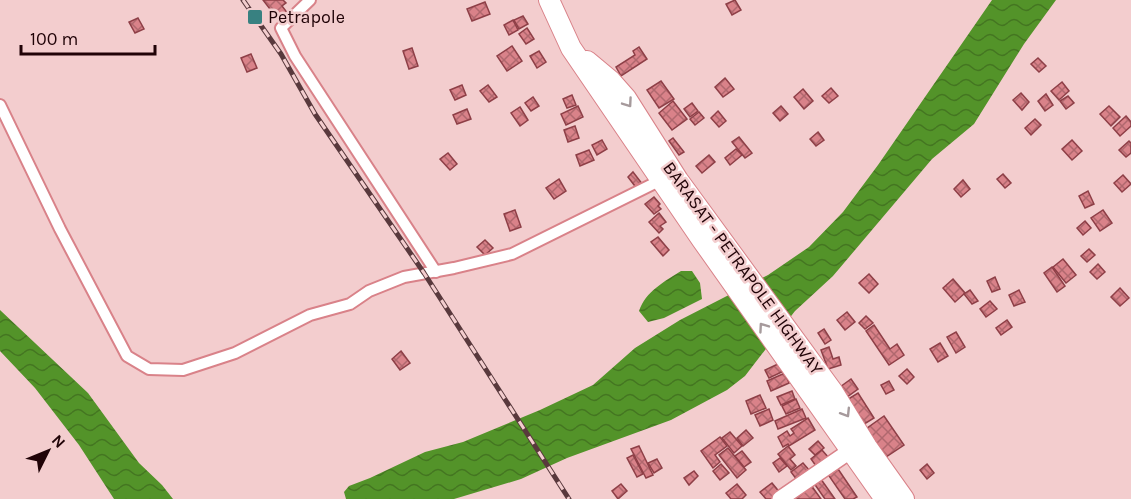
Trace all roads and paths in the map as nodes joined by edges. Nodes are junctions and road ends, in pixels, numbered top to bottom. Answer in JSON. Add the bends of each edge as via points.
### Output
{"nodes":[{"id":1,"x":310,"y":0,"type":"edge"},
{"id":2,"x":549,"y":0,"type":"edge"},
{"id":3,"x":571,"y":48,"type":"junction"},
{"id":4,"x":0,"y":105,"type":"edge"},
{"id":5,"x":660,"y":180,"type":"junction"},
{"id":6,"x":709,"y":236,"type":"junction"},
{"id":7,"x":436,"y":272,"type":"junction"},
{"id":8,"x":804,"y":370,"type":"junction"},
{"id":9,"x":850,"y":451,"type":"junction"},
{"id":10,"x":780,"y":499,"type":"edge"},
{"id":11,"x":885,"y":499,"type":"edge"},
{"id":12,"x":904,"y":499,"type":"edge"}],
"edges":[{"from":1,"to":7,"type":"street","via":[[281,28],[295,56]]},
{"from":2,"to":3,"type":"highway","name":"BARASAT - PETRAPOLE HIGHWAY"},
{"from":3,"to":5,"type":"highway","name":"BARASAT - PETRAPOLE HIGHWAY"},
{"from":3,"to":6,"type":"highway","name":"BARASAT - PETRAPOLE HIGHWAY","one_way":true,"via":[[626,98]]},
{"from":4,"to":7,"type":"street","via":[[127,356],[149,369],[183,370],[235,353],[310,315],[350,304],[369,291],[404,277]]},
{"from":5,"to":6,"type":"highway","name":"BARASAT - PETRAPOLE HIGHWAY"},
{"from":5,"to":7,"type":"street","via":[[512,254]]},
{"from":6,"to":8,"type":"highway","name":"BARASAT - PETRAPOLE HIGHWAY"},
{"from":8,"to":9,"type":"highway","name":"BARASAT - PETRAPOLE HIGHWAY"},
{"from":8,"to":12,"type":"highway","name":"BARASAT - PETRAPOLE HIGHWAY","one_way":true,"via":[[833,392]]},
{"from":9,"to":10,"type":"main road"},
{"from":9,"to":11,"type":"highway","name":"BARASAT - PETRAPOLE HIGHWAY"}]}
